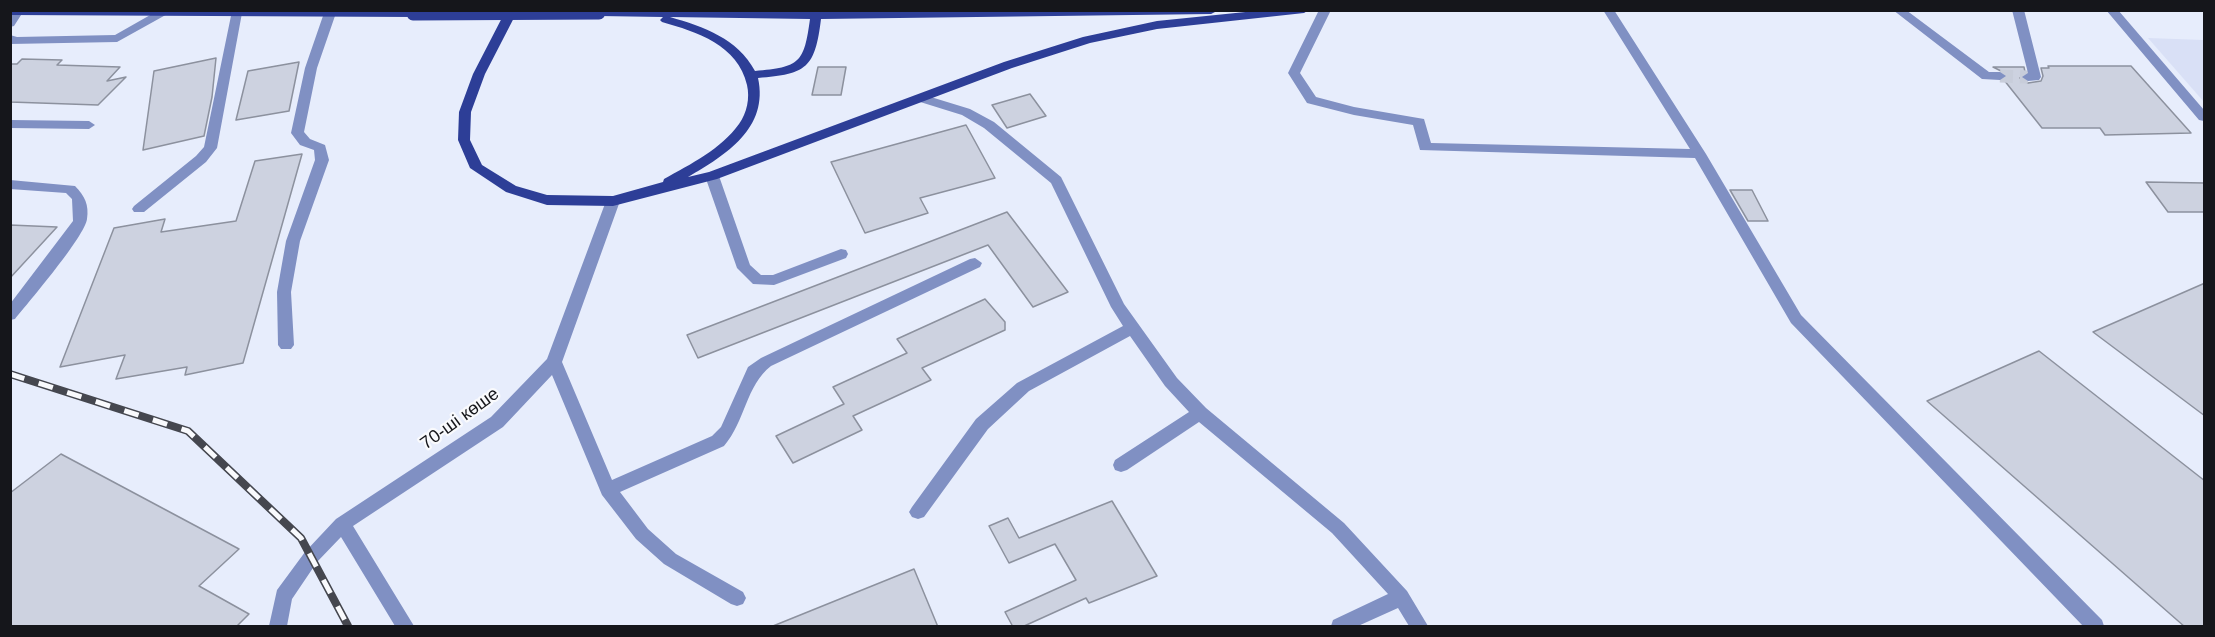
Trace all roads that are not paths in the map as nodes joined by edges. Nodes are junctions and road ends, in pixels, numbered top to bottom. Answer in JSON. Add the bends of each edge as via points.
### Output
{"nodes":[{"id":1,"x":512,"y":10,"type":"edge"},
{"id":2,"x":1262,"y":10,"type":"edge"},
{"id":3,"x":1304,"y":10,"type":"edge"},
{"id":4,"x":1325,"y":10,"type":"edge"},
{"id":5,"x":1608,"y":10,"type":"edge"},
{"id":6,"x":1898,"y":10,"type":"edge"},
{"id":7,"x":2018,"y":10,"type":"edge"},
{"id":8,"x":2111,"y":10,"type":"edge"},
{"id":9,"x":14,"y":12,"type":"edge"},
{"id":10,"x":165,"y":12,"type":"junction"},
{"id":11,"x":236,"y":13,"type":"junction"},
{"id":12,"x":330,"y":13,"type":"junction"},
{"id":13,"x":817,"y":13,"type":"edge"},
{"id":14,"x":642,"y":14,"type":"junction"},
{"id":15,"x":10,"y":24,"type":"edge"},
{"id":16,"x":10,"y":38,"type":"edge"},
{"id":17,"x":753,"y":75,"type":"junction"},
{"id":18,"x":2000,"y":76,"type":"tunnel mouth"},
{"id":19,"x":2028,"y":77,"type":"dead end"},
{"id":20,"x":921,"y":98,"type":"junction"},
{"id":21,"x":2205,"y":117,"type":"edge"},
{"id":22,"x":10,"y":124,"type":"edge"},
{"id":23,"x":89,"y":126,"type":"dead end"},
{"id":24,"x":1699,"y":154,"type":"junction"},
{"id":25,"x":712,"y":176,"type":"junction"},
{"id":26,"x":10,"y":184,"type":"edge"},
{"id":27,"x":658,"y":188,"type":"junction"},
{"id":28,"x":613,"y":201,"type":"junction"},
{"id":29,"x":139,"y":209,"type":"dead end"},
{"id":30,"x":841,"y":254,"type":"dead end"},
{"id":31,"x":975,"y":263,"type":"dead end"},
{"id":32,"x":10,"y":315,"type":"edge"},
{"id":33,"x":1133,"y":327,"type":"junction"},
{"id":34,"x":286,"y":345,"type":"dead end"},
{"id":35,"x":554,"y":362,"type":"junction"},
{"id":36,"x":1200,"y":413,"type":"junction"},
{"id":37,"x":1121,"y":465,"type":"dead end"},
{"id":38,"x":608,"y":490,"type":"junction"},
{"id":39,"x":918,"y":512,"type":"dead end"},
{"id":40,"x":342,"y":524,"type":"junction"},
{"id":41,"x":1401,"y":597,"type":"junction"},
{"id":42,"x":736,"y":598,"type":"dead end"},
{"id":43,"x":278,"y":627,"type":"edge"},
{"id":44,"x":405,"y":627,"type":"edge"},
{"id":45,"x":1340,"y":627,"type":"edge"},
{"id":46,"x":1419,"y":627,"type":"edge"},
{"id":47,"x":2095,"y":627,"type":"edge"}],
"edges":[{"from":1,"to":28,"type":"main road","via":[[465,111],[464,140],[477,168],[512,189],[547,200]]},
{"from":2,"to":13,"type":"main road"},
{"from":3,"to":20,"type":"main road","via":[[1157,25],[1087,40]]},
{"from":4,"to":24,"type":"lane","via":[[1294,73],[1311,100],[1419,122],[1425,147]]},
{"from":5,"to":24,"type":"lane"},
{"from":6,"to":18,"type":"lane","via":[[1986,76]]},
{"from":7,"to":19,"type":"lane","via":[[2035,77]]},
{"from":8,"to":21,"type":"lane"},
{"from":9,"to":10,"type":"main road"},
{"from":9,"to":15,"type":"lane"},
{"from":10,"to":11,"type":"main road"},
{"from":10,"to":16,"type":"lane","via":[[117,38]]},
{"from":11,"to":12,"type":"main road"},
{"from":11,"to":29,"type":"lane","via":[[210,148]]},
{"from":12,"to":14,"type":"main road","bridge":true},
{"from":12,"to":34,"type":"lane","via":[[310,68],[297,133],[305,142],[320,148],[322,160],[293,241],[284,292]]},
{"from":13,"to":14,"type":"main road"},
{"from":13,"to":17,"type":"main road","via":[[813,47],[803,63]]},
{"from":14,"to":17,"type":"main road","via":[[715,37],[740,55]]},
{"from":17,"to":27,"type":"main road","via":[[756,104],[743,128],[710,158]]},
{"from":20,"to":25,"type":"main road"},
{"from":20,"to":33,"type":"lane","via":[[966,112],[989,125],[1056,180],[1118,307]]},
{"from":22,"to":23,"type":"lane"},
{"from":24,"to":47,"type":"lane","via":[[1796,319]]},
{"from":25,"to":27,"type":"main road"},
{"from":25,"to":30,"type":"lane","via":[[744,268],[758,280],[774,280]]},
{"from":26,"to":32,"type":"lane","via":[[70,189],[80,198],[80,221],[70,238]]},
{"from":27,"to":28,"type":"main road"},
{"from":28,"to":35,"type":"lane","name":"70-ші көше"},
{"from":31,"to":38,"type":"lane","via":[[766,362],[754,371],[733,419],[718,441]]},
{"from":33,"to":36,"type":"lane","via":[[1171,382]]},
{"from":33,"to":39,"type":"lane","via":[[1023,387],[982,424]]},
{"from":35,"to":38,"type":"lane"},
{"from":35,"to":40,"type":"lane","name":"70-ші көше","via":[[496,422]]},
{"from":36,"to":37,"type":"lane"},
{"from":36,"to":41,"type":"lane","via":[[1338,528]]},
{"from":38,"to":42,"type":"lane","via":[[642,534],[670,559]]},
{"from":40,"to":43,"type":"lane","name":"70-ші көше","via":[[284,596]]},
{"from":40,"to":44,"type":"lane"},
{"from":41,"to":45,"type":"lane"},
{"from":41,"to":46,"type":"lane"}]}
